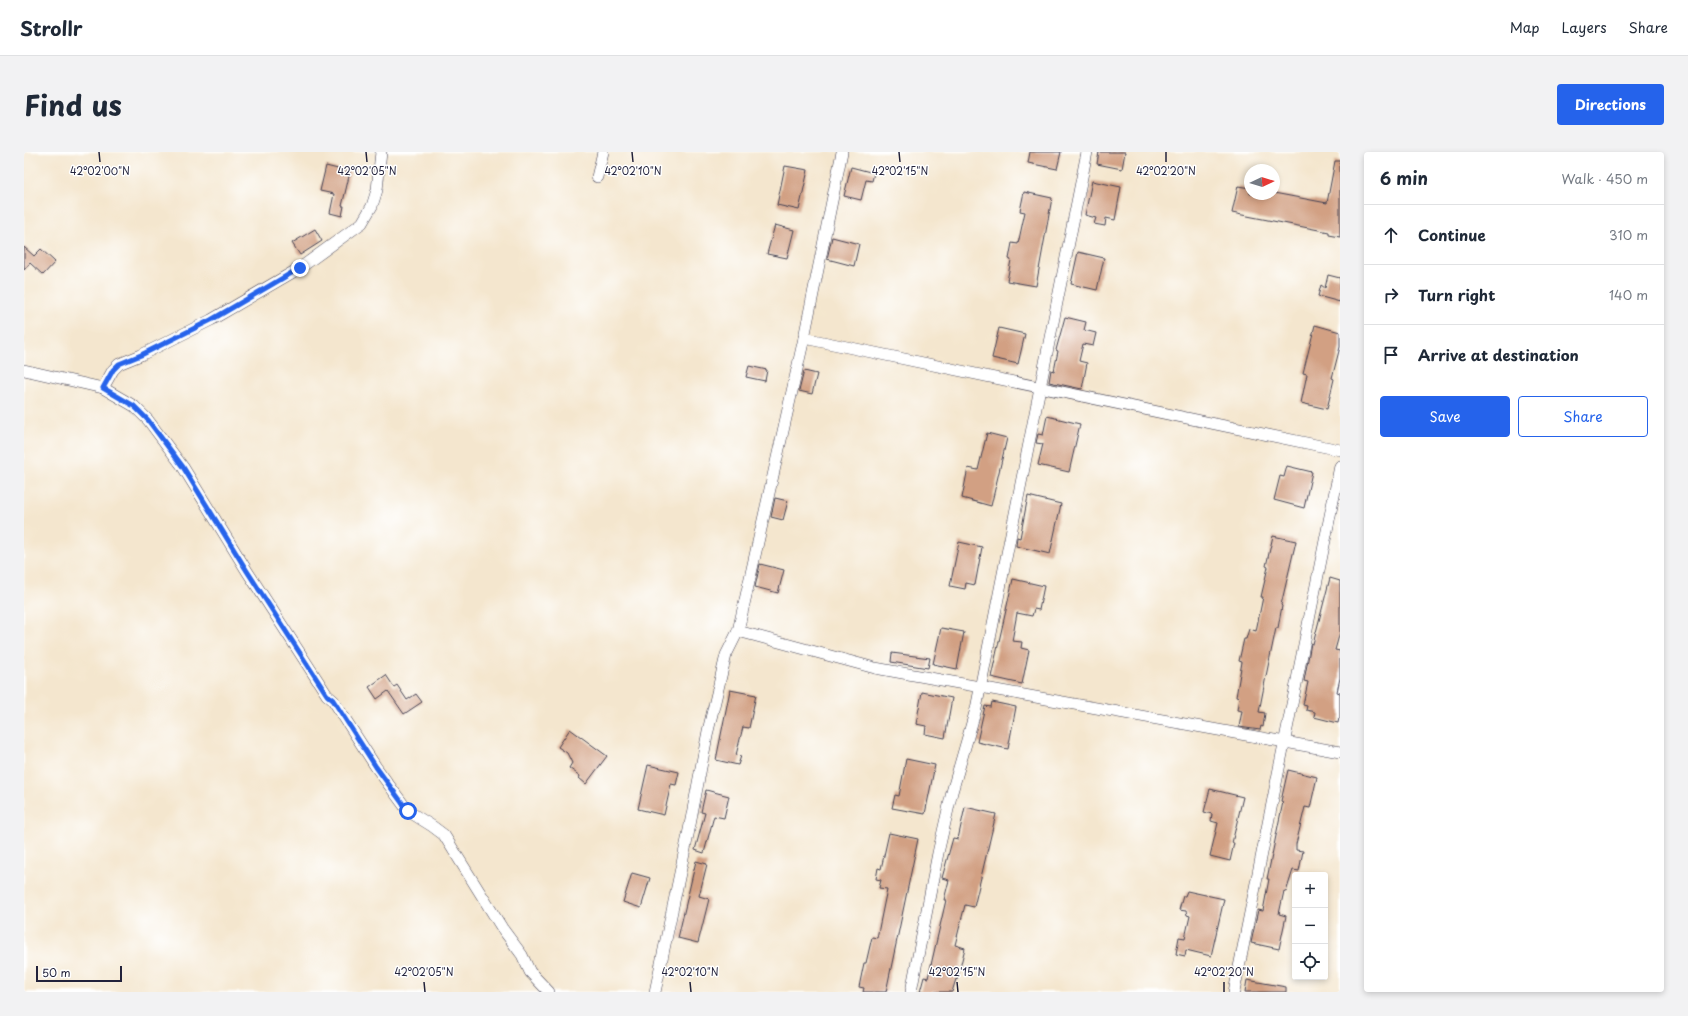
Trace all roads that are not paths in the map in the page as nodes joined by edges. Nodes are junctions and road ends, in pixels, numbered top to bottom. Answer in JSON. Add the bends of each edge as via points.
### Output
{"nodes":[{"id":1,"x":381,"y":152,"type":"edge"},
{"id":2,"x":603,"y":152,"type":"edge"},
{"id":3,"x":842,"y":152,"type":"edge"},
{"id":4,"x":1087,"y":152,"type":"edge"},
{"id":5,"x":597,"y":177,"type":"dead end"},
{"id":6,"x":804,"y":338,"type":"junction"},
{"id":7,"x":24,"y":370,"type":"edge"},
{"id":8,"x":1041,"y":387,"type":"junction"},
{"id":9,"x":103,"y":388,"type":"junction"},
{"id":10,"x":1340,"y":450,"type":"edge"},
{"id":11,"x":1340,"y":466,"type":"edge"},
{"id":12,"x":738,"y":631,"type":"junction"},
{"id":13,"x":980,"y":687,"type":"junction"},
{"id":14,"x":1284,"y":741,"type":"junction"},
{"id":15,"x":1340,"y":752,"type":"edge"},
{"id":16,"x":549,"y":992,"type":"edge"},
{"id":17,"x":654,"y":992,"type":"edge"},
{"id":18,"x":911,"y":992,"type":"edge"},
{"id":19,"x":1234,"y":992,"type":"edge"}],
"edges":[{"from":1,"to":9,"type":"street","via":[[377,190],[372,206],[362,222],[280,280],[211,320],[119,364]]},
{"from":2,"to":5,"type":"street"},
{"from":3,"to":6,"type":"street"},
{"from":4,"to":8,"type":"street"},
{"from":6,"to":8,"type":"street"},
{"from":6,"to":12,"type":"street"},
{"from":7,"to":9,"type":"street"},
{"from":8,"to":10,"type":"street"},
{"from":8,"to":13,"type":"street"},
{"from":9,"to":16,"type":"street","via":[[134,406],[148,420],[183,467],[247,571],[376,767],[408,811],[444,836],[522,955],[530,972]]},
{"from":11,"to":14,"type":"street"},
{"from":12,"to":13,"type":"street","via":[[875,668]]},
{"from":12,"to":17,"type":"street","via":[[726,655],[708,731]]},
{"from":13,"to":14,"type":"street"},
{"from":13,"to":18,"type":"street","via":[[952,792]]},
{"from":14,"to":15,"type":"street"},
{"from":14,"to":19,"type":"street"}]}
